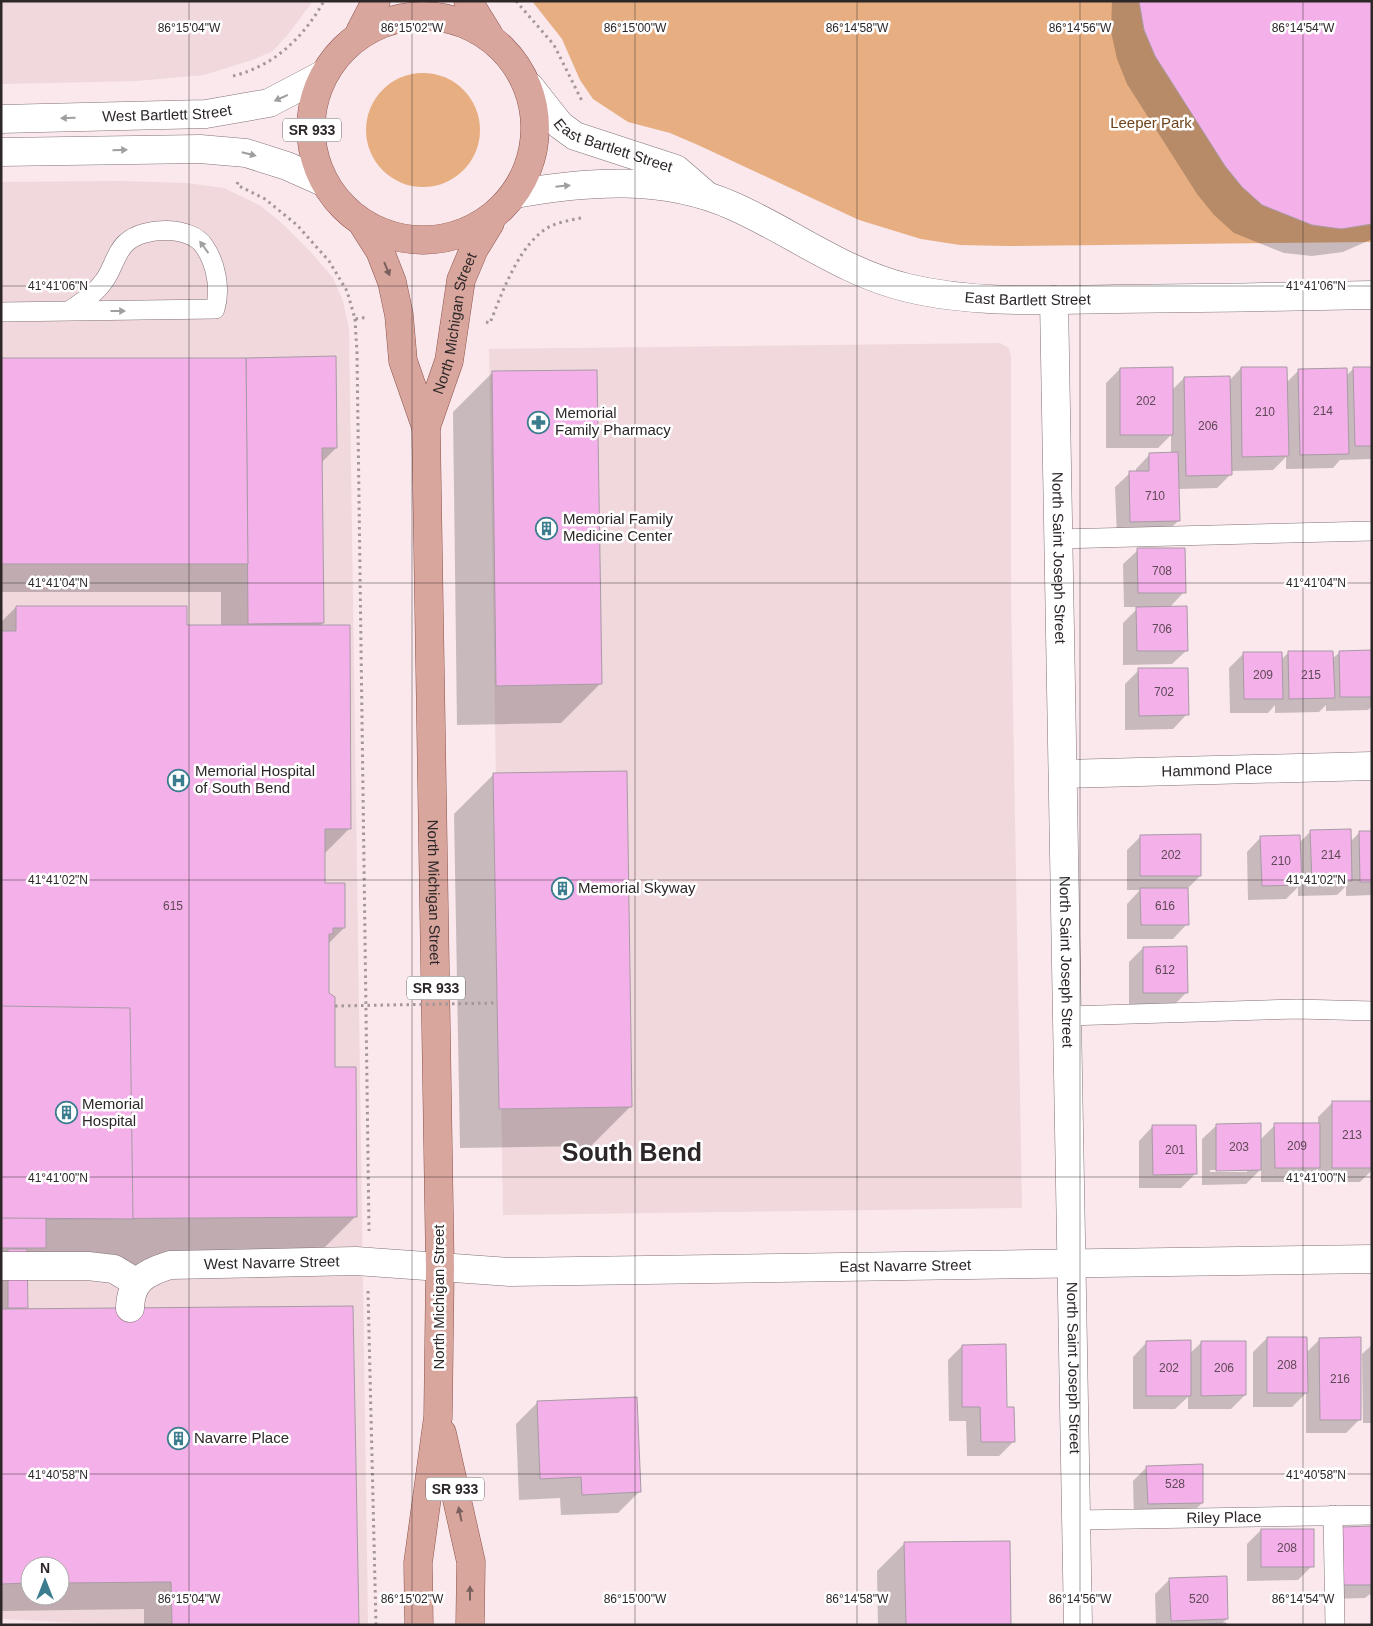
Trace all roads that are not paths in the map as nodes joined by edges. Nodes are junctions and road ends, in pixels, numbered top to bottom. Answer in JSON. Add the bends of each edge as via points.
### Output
{"nodes":[{"id":1,"x":376,"y":1,"type":"edge"},
{"id":2,"x":468,"y":1,"type":"edge"},
{"id":3,"x":360,"y":32,"type":"junction"},
{"id":4,"x":489,"y":35,"type":"junction"},
{"id":5,"x":324,"y":74,"type":"junction"},
{"id":6,"x":530,"y":87,"type":"junction"},
{"id":7,"x":1,"y":119,"type":"edge"},
{"id":8,"x":1,"y":152,"type":"edge"},
{"id":9,"x":323,"y":182,"type":"junction"},
{"id":10,"x":516,"y":194,"type":"junction"},
{"id":11,"x":705,"y":194,"type":"junction"},
{"id":12,"x":490,"y":223,"type":"junction"},
{"id":13,"x":364,"y":226,"type":"junction"},
{"id":14,"x":1372,"y":295,"type":"edge"},
{"id":15,"x":1054,"y":300,"type":"junction"},
{"id":16,"x":69,"y":311,"type":"junction"},
{"id":17,"x":1,"y":312,"type":"edge"},
{"id":18,"x":426,"y":426,"type":"junction"},
{"id":19,"x":1372,"y":531,"type":"edge"},
{"id":20,"x":1058,"y":539,"type":"junction"},
{"id":21,"x":1372,"y":766,"type":"edge"},
{"id":22,"x":1063,"y":774,"type":"junction"},
{"id":23,"x":1372,"y":1011,"type":"edge"},
{"id":24,"x":1067,"y":1016,"type":"junction"},
{"id":25,"x":1372,"y":1260,"type":"edge"},
{"id":26,"x":1072,"y":1264,"type":"junction"},
{"id":27,"x":1,"y":1266,"type":"edge"},
{"id":28,"x":440,"y":1268,"type":"junction"},
{"id":29,"x":438,"y":1417,"type":"junction"},
{"id":30,"x":1332,"y":1515,"type":"junction"},
{"id":31,"x":1372,"y":1515,"type":"edge"},
{"id":32,"x":1076,"y":1520,"type":"junction"},
{"id":33,"x":419,"y":1625,"type":"edge"},
{"id":34,"x":470,"y":1625,"type":"edge"},
{"id":35,"x":1078,"y":1625,"type":"edge"},
{"id":36,"x":1336,"y":1625,"type":"edge"}],
"edges":[{"from":1,"to":3,"type":"main road","number":"SR 933"},
{"from":2,"to":4,"type":"main road","number":"SR 933"},
{"from":3,"to":4,"type":"main road","via":[[394,20],[421,16],[454,22]]},
{"from":3,"to":5,"type":"main road","number":"SR 933"},
{"from":4,"to":6,"type":"main road","number":"SR 933","via":[[514,60]]},
{"from":5,"to":7,"type":"street","name":"West Bartlett Street","one_way":true,"via":[[269,103],[222,112]]},
{"from":5,"to":9,"type":"main road","number":"SR 933","via":[[312,109],[311,146]]},
{"from":6,"to":10,"type":"main road","number":"SR 933","via":[[535,120],[533,145],[527,170]]},
{"from":6,"to":11,"type":"street","name":"East Bartlett Street","via":[[560,125],[575,136],[676,169]]},
{"from":8,"to":9,"type":"street","one_way":true,"via":[[200,149],[246,153]]},
{"from":9,"to":13,"type":"main road","number":"SR 933","via":[[341,207]]},
{"from":10,"to":11,"type":"street","name":"East Bartlett Street","one_way":true,"via":[[555,187],[623,183]]},
{"from":10,"to":12,"type":"main road","number":"SR 933"},
{"from":11,"to":15,"type":"street","name":"East Bartlett Street","via":[[849,267],[893,284],[977,298]]},
{"from":12,"to":13,"type":"main road","via":[[454,236],[425,239],[398,236]]},
{"from":12,"to":18,"type":"main road","name":"North Michigan Street","number":"SR 933","via":[[461,280],[449,361]]},
{"from":13,"to":18,"type":"main road","name":"North Michigan Street","number":"SR 933","one_way":true,"via":[[380,251],[392,282],[403,361]]},
{"from":14,"to":15,"type":"street","name":"East Bartlett Street"},
{"from":15,"to":20,"type":"street","name":"North Saint Joseph Street"},
{"from":16,"to":16,"type":"lane","one_way":true,"via":[[215,309],[217,294],[212,257],[200,240],[183,232],[140,234],[120,250],[103,282]]},
{"from":16,"to":17,"type":"lane"},
{"from":18,"to":28,"type":"main road","name":"North Michigan Street","number":"SR 933"},
{"from":19,"to":20,"type":"lane"},
{"from":20,"to":22,"type":"street","name":"North Saint Joseph Street"},
{"from":21,"to":22,"type":"street","name":"Hammond Place"},
{"from":22,"to":24,"type":"street","name":"North Saint Joseph Street"},
{"from":23,"to":24,"type":"lane"},
{"from":24,"to":26,"type":"street","name":"North Saint Joseph Street"},
{"from":25,"to":26,"type":"street","name":"East Navarre Street"},
{"from":26,"to":28,"type":"street","name":"East Navarre Street","via":[[510,1272]]},
{"from":26,"to":32,"type":"street","name":"North Saint Joseph Street"},
{"from":27,"to":28,"type":"street","name":"West Navarre Street","via":[[114,1269],[133,1296],[152,1271],[170,1265],[356,1261]]},
{"from":28,"to":29,"type":"main road","name":"North Michigan Street","number":"SR 933"},
{"from":29,"to":33,"type":"main road","name":"North Michigan Street","number":"SR 933","via":[[418,1563]]},
{"from":34,"to":29,"type":"main road","name":"North Michigan Street","number":"SR 933","one_way":true,"via":[[470,1562]]},
{"from":30,"to":31,"type":"lane","name":"Riley Place"},
{"from":30,"to":32,"type":"lane","name":"Riley Place"},
{"from":30,"to":36,"type":"lane"},
{"from":32,"to":35,"type":"street","name":"North Saint Joseph Street"}]}
